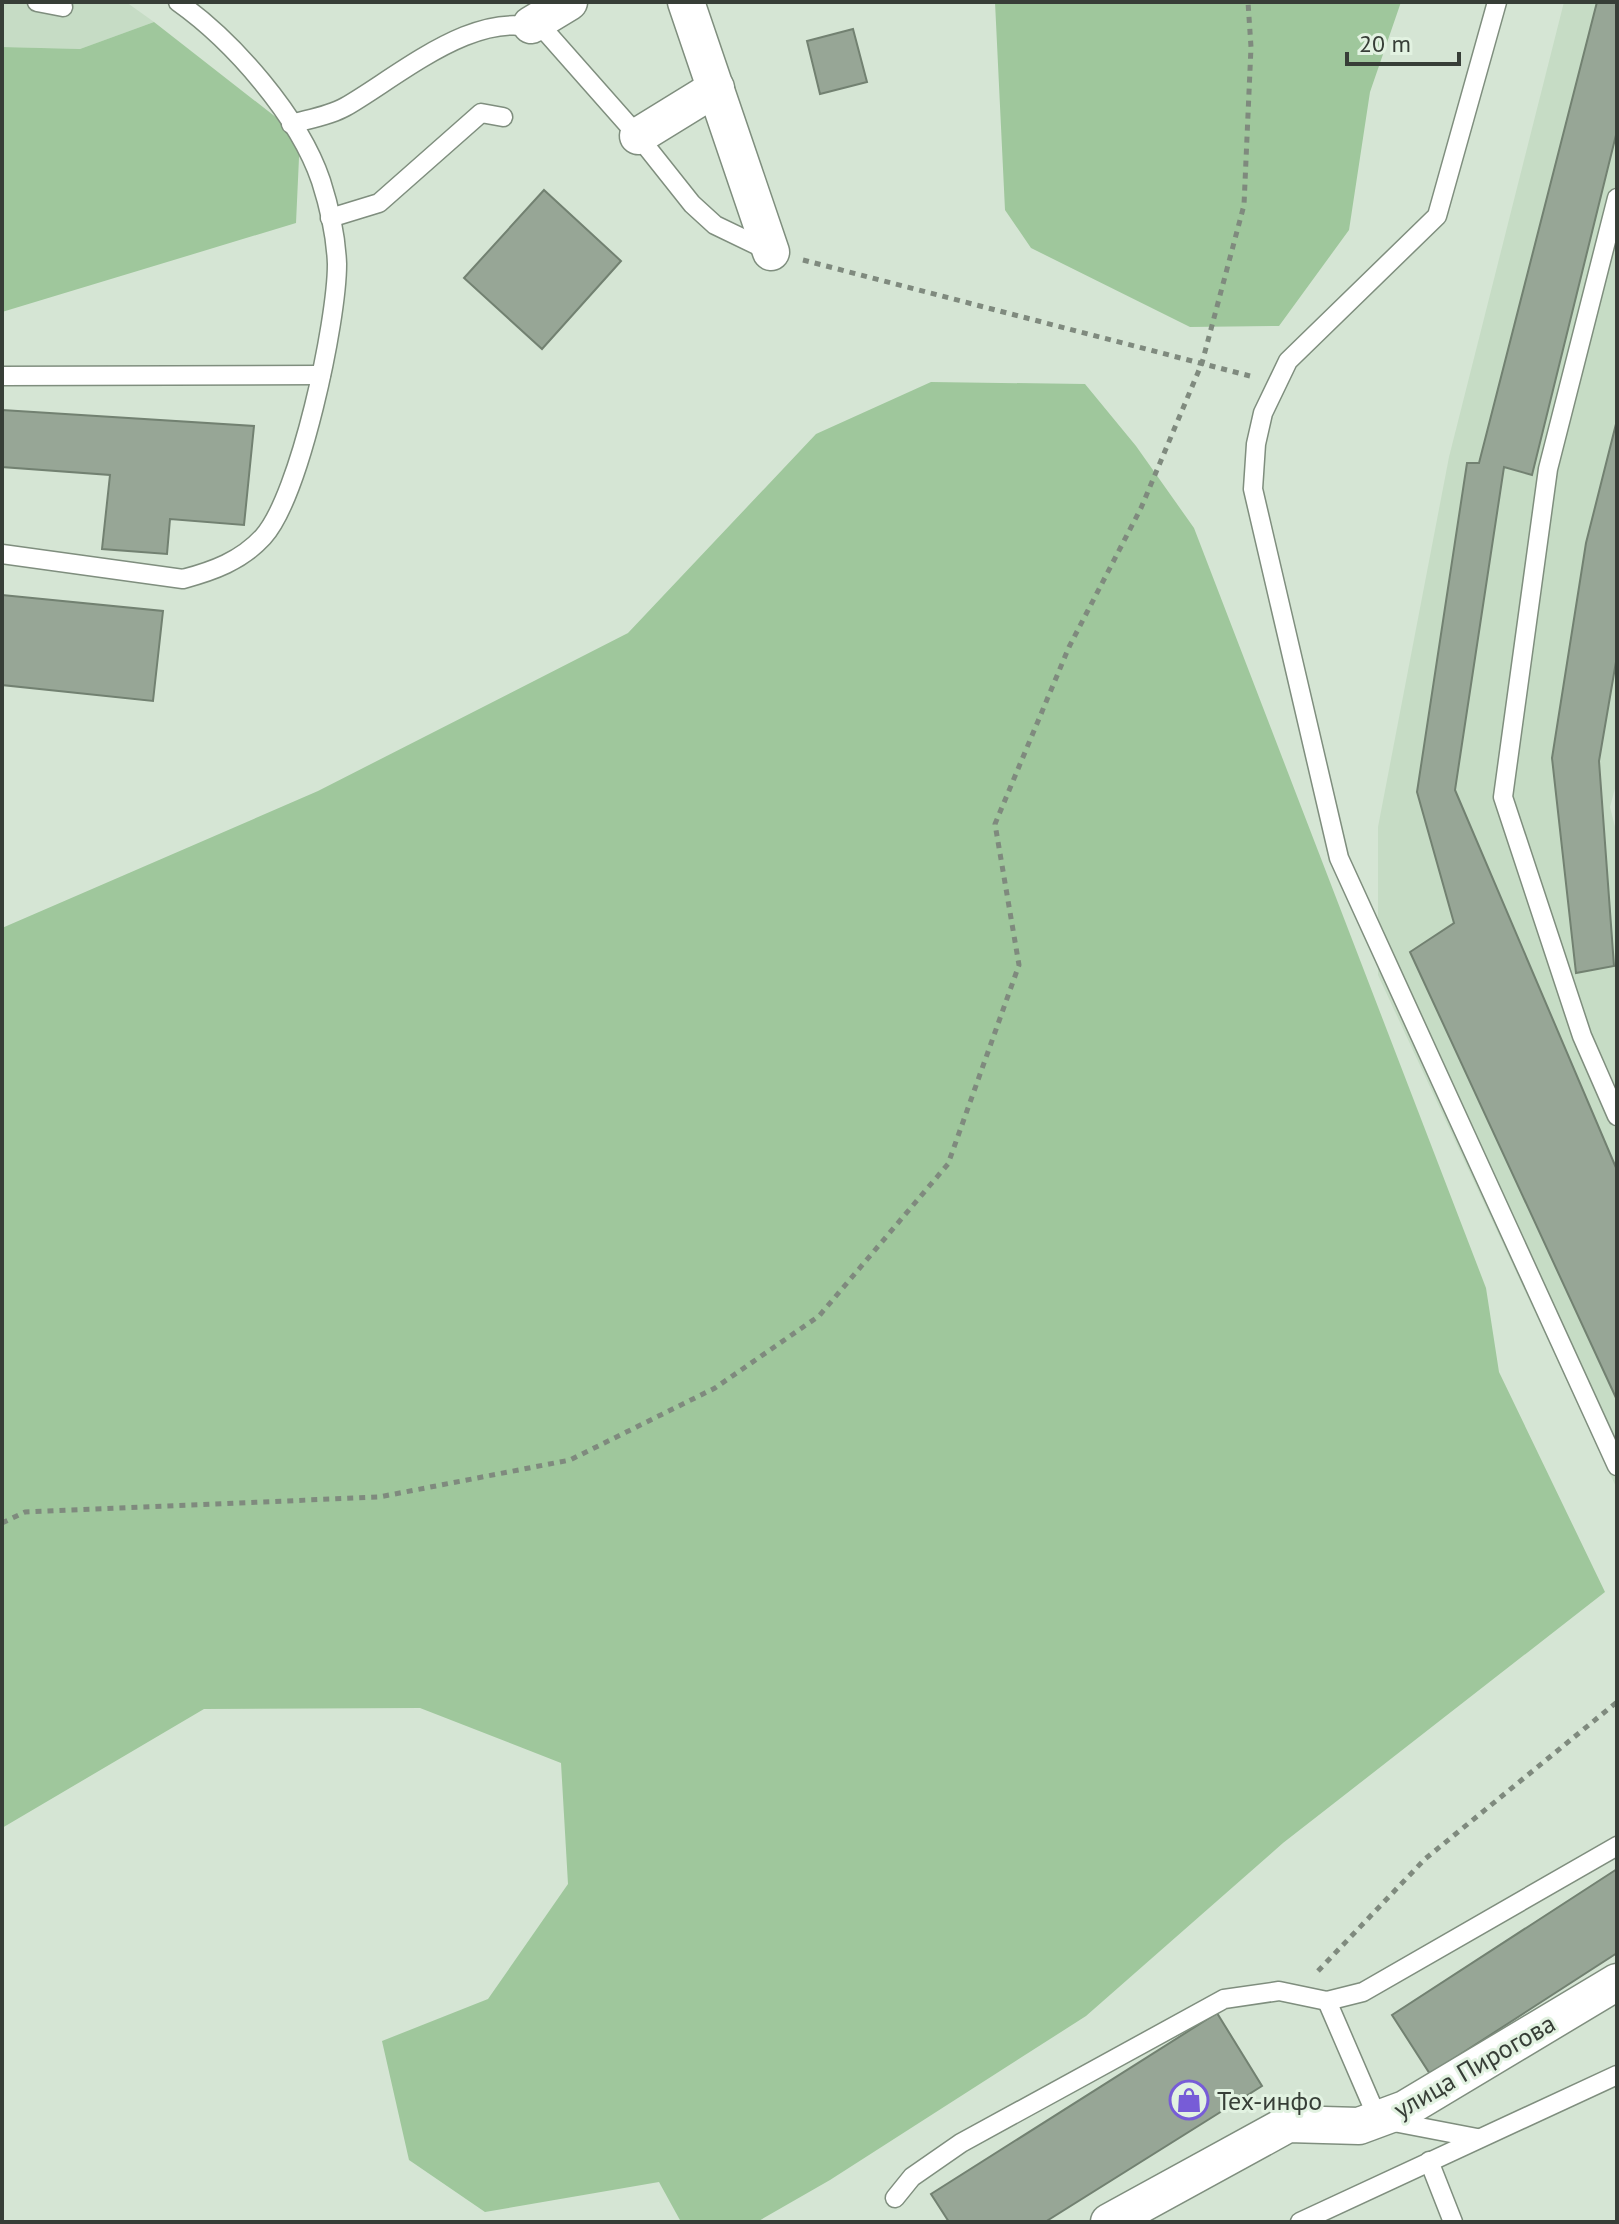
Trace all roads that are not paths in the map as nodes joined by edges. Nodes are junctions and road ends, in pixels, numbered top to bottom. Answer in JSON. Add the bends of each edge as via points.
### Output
{"nodes":[{"id":1,"x":37,"y":2,"type":"edge"},
{"id":2,"x":178,"y":2,"type":"edge"},
{"id":3,"x":569,"y":2,"type":"edge"},
{"id":4,"x":686,"y":2,"type":"edge"},
{"id":5,"x":1497,"y":2,"type":"edge"},
{"id":6,"x":63,"y":7,"type":"dead end"},
{"id":7,"x":531,"y":25,"type":"junction"},
{"id":8,"x":716,"y":88,"type":"junction"},
{"id":9,"x":503,"y":117,"type":"dead end"},
{"id":10,"x":291,"y":124,"type":"junction"},
{"id":11,"x":638,"y":136,"type":"junction"},
{"id":12,"x":1617,"y":198,"type":"edge"},
{"id":13,"x":330,"y":218,"type":"junction"},
{"id":14,"x":771,"y":252,"type":"joint"},
{"id":15,"x":321,"y":375,"type":"junction"},
{"id":16,"x":2,"y":376,"type":"edge"},
{"id":17,"x":2,"y":554,"type":"edge"},
{"id":18,"x":1617,"y":1116,"type":"edge"},
{"id":19,"x":1617,"y":1466,"type":"edge"},
{"id":20,"x":1617,"y":1846,"type":"edge"},
{"id":21,"x":1617,"y":1982,"type":"edge"},
{"id":22,"x":1327,"y":2001,"type":"junction"},
{"id":23,"x":1617,"y":2075,"type":"edge"},
{"id":24,"x":1378,"y":2119,"type":"junction"},
{"id":25,"x":1477,"y":2138,"type":"junction"},
{"id":26,"x":1429,"y":2161,"type":"junction"},
{"id":27,"x":895,"y":2198,"type":"dead end"},
{"id":28,"x":1109,"y":2222,"type":"edge"},
{"id":29,"x":1300,"y":2222,"type":"edge"},
{"id":30,"x":1453,"y":2222,"type":"edge"}],
"edges":[{"from":1,"to":6,"type":"lane"},
{"from":2,"to":10,"type":"lane","via":[[225,44]]},
{"from":3,"to":7,"type":"street"},
{"from":4,"to":8,"type":"street"},
{"from":5,"to":19,"type":"lane","via":[[1437,216],[1308,338],[1275,382],[1256,444],[1253,489],[1339,858]]},
{"from":7,"to":10,"type":"lane","via":[[516,23],[456,40],[344,108]]},
{"from":7,"to":11,"type":"lane","via":[[547,33]]},
{"from":8,"to":11,"type":"street"},
{"from":8,"to":14,"type":"street"},
{"from":9,"to":13,"type":"lane","via":[[481,113],[379,203]]},
{"from":10,"to":13,"type":"lane","via":[[320,179]]},
{"from":11,"to":14,"type":"lane","via":[[715,225]]},
{"from":12,"to":18,"type":"lane","via":[[1548,469],[1503,797],[1582,1036]]},
{"from":13,"to":15,"type":"lane","via":[[337,262]]},
{"from":15,"to":16,"type":"lane"},
{"from":15,"to":17,"type":"lane","via":[[283,504],[264,535],[241,556],[183,579]]},
{"from":20,"to":22,"type":"lane","via":[[1363,1992]]},
{"from":21,"to":24,"type":"street","name":"улица Пирогова","via":[[1433,2095]]},
{"from":22,"to":24,"type":"lane"},
{"from":22,"to":27,"type":"lane","via":[[1279,1991],[1224,1999],[961,2143],[912,2177]]},
{"from":23,"to":25,"type":"lane"},
{"from":24,"to":25,"type":"lane"},
{"from":24,"to":28,"type":"street","name":"улица Пирогова","via":[[1359,2126],[1288,2124]]},
{"from":25,"to":26,"type":"lane"},
{"from":26,"to":29,"type":"lane"},
{"from":26,"to":30,"type":"lane"}]}
